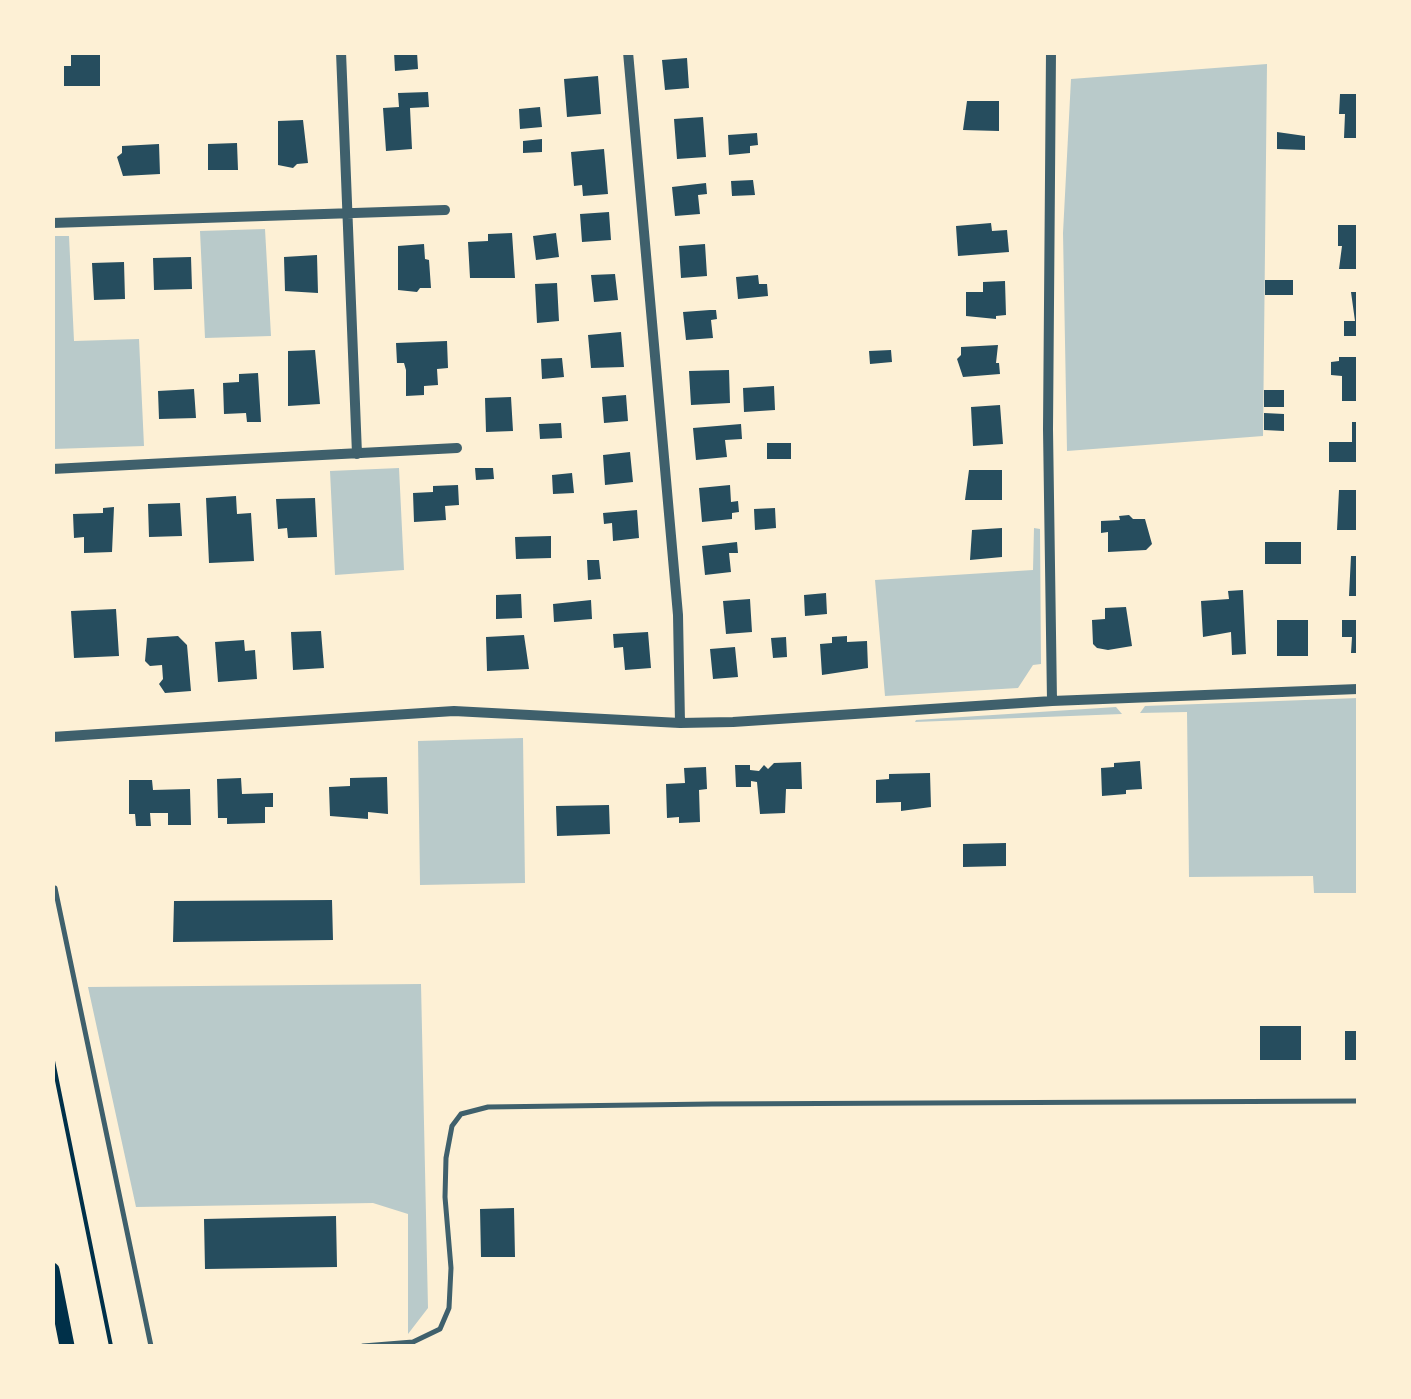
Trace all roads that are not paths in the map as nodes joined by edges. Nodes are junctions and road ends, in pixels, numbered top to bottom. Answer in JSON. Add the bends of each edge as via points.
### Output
{"nodes":[{"id":1,"x":341,"y":52,"type":"edge"},
{"id":2,"x":628,"y":52,"type":"edge"},
{"id":3,"x":1051,"y":52,"type":"edge"},
{"id":4,"x":446,"y":210,"type":"dead end"},
{"id":5,"x":348,"y":213,"type":"junction"},
{"id":6,"x":52,"y":223,"type":"edge"},
{"id":7,"x":457,"y":448,"type":"dead end"},
{"id":8,"x":357,"y":454,"type":"junction"},
{"id":9,"x":52,"y":469,"type":"edge"},
{"id":10,"x":1358,"y":688,"type":"edge"},
{"id":11,"x":1052,"y":701,"type":"junction"},
{"id":12,"x":680,"y":723,"type":"junction"},
{"id":13,"x":52,"y":737,"type":"edge"},
{"id":14,"x":55,"y":888,"type":"dead end"},
{"id":15,"x":1358,"y":1101,"type":"edge"},
{"id":16,"x":52,"y":1270,"type":"edge"},
{"id":17,"x":67,"y":1346,"type":"edge"},
{"id":18,"x":151,"y":1346,"type":"edge"},
{"id":19,"x":363,"y":1346,"type":"edge"}],
"edges":[{"from":1,"to":5,"type":"street"},
{"from":2,"to":12,"type":"street","via":[[678,615]]},
{"from":3,"to":11,"type":"street"},
{"from":4,"to":5,"type":"street"},
{"from":5,"to":6,"type":"street"},
{"from":5,"to":8,"type":"street"},
{"from":7,"to":8,"type":"street"},
{"from":8,"to":9,"type":"street"},
{"from":10,"to":11,"type":"street"},
{"from":11,"to":12,"type":"street"},
{"from":12,"to":13,"type":"street","via":[[454,711]]},
{"from":14,"to":18,"type":"lane"},
{"from":15,"to":19,"type":"lane","via":[[712,1104],[461,1114],[446,1158],[449,1308],[440,1329],[414,1342]]},
{"from":16,"to":17,"type":"main road"}]}
